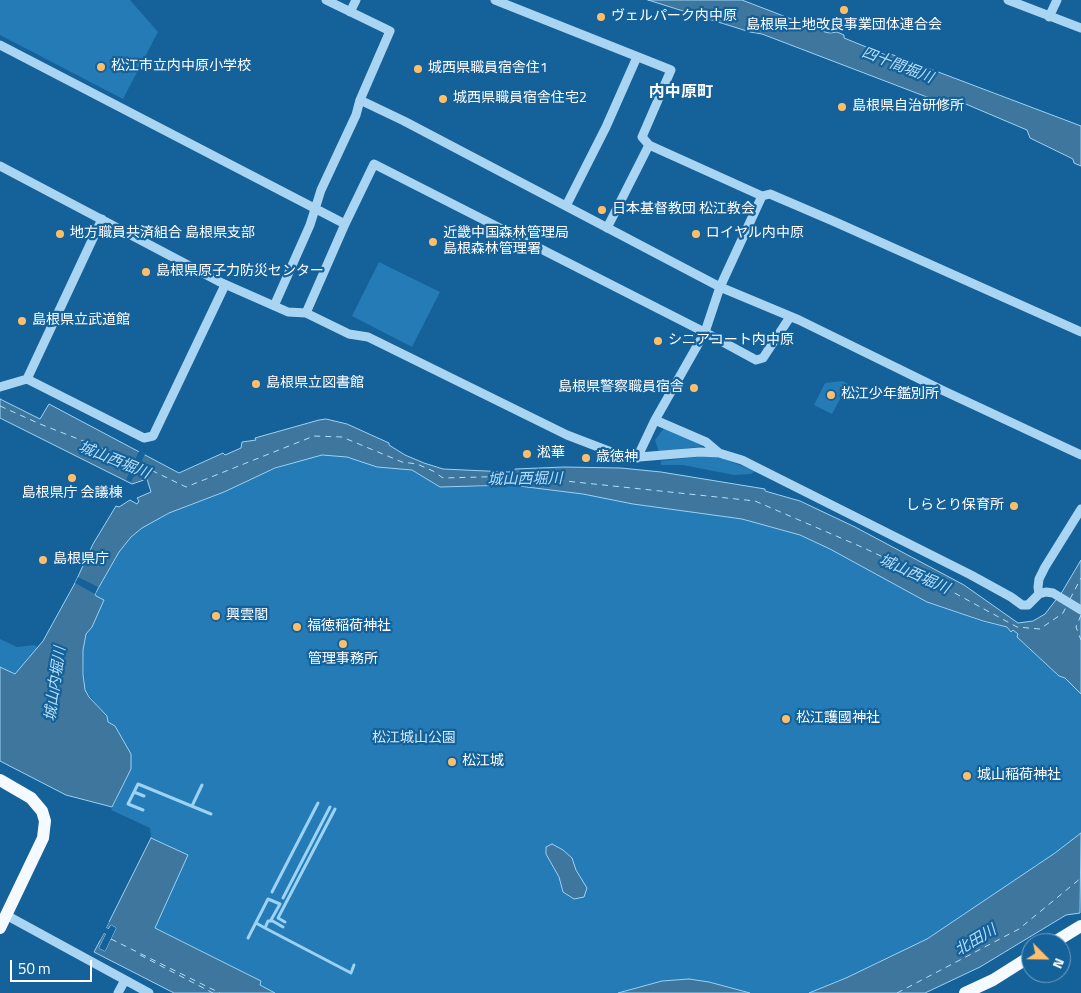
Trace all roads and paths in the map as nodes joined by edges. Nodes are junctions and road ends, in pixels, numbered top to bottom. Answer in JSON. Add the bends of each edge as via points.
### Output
{"nodes":[{"id":1,"x":326,"y":0,"type":"edge"},
{"id":2,"x":356,"y":0,"type":"edge"},
{"id":3,"x":495,"y":0,"type":"edge"},
{"id":4,"x":1008,"y":0,"type":"edge"},
{"id":5,"x":1057,"y":0,"type":"edge"},
{"id":6,"x":350,"y":12,"type":"junction"},
{"id":7,"x":1049,"y":17,"type":"junction"},
{"id":8,"x":1081,"y":28,"type":"edge"},
{"id":9,"x":0,"y":45,"type":"edge"},
{"id":10,"x":638,"y":57,"type":"junction"},
{"id":11,"x":360,"y":100,"type":"junction"},
{"id":12,"x":648,"y":145,"type":"junction"},
{"id":13,"x":0,"y":166,"type":"edge"},
{"id":14,"x":762,"y":196,"type":"junction"},
{"id":15,"x":566,"y":206,"type":"junction"},
{"id":16,"x":316,"y":210,"type":"junction"},
{"id":17,"x":102,"y":219,"type":"junction"},
{"id":18,"x":345,"y":224,"type":"junction"},
{"id":19,"x":607,"y":228,"type":"junction"},
{"id":20,"x":225,"y":285,"type":"junction"},
{"id":21,"x":720,"y":287,"type":"junction"},
{"id":22,"x":274,"y":306,"type":"junction"},
{"id":23,"x":306,"y":313,"type":"junction"},
{"id":24,"x":790,"y":317,"type":"junction"},
{"id":25,"x":705,"y":332,"type":"junction"},
{"id":26,"x":1081,"y":332,"type":"edge"},
{"id":27,"x":27,"y":379,"type":"junction"},
{"id":28,"x":0,"y":387,"type":"edge"},
{"id":29,"x":655,"y":420,"type":"junction"},
{"id":30,"x":719,"y":453,"type":"junction"},
{"id":31,"x":1081,"y":455,"type":"edge"},
{"id":32,"x":637,"y":458,"type":"junction"},
{"id":33,"x":1081,"y":509,"type":"edge"},
{"id":34,"x":1039,"y":594,"type":"junction"},
{"id":35,"x":1081,"y":610,"type":"edge"},
{"id":36,"x":0,"y":780,"type":"edge"},
{"id":37,"x":6,"y":915,"type":"junction"},
{"id":38,"x":1081,"y":926,"type":"edge"},
{"id":39,"x":0,"y":928,"type":"edge"},
{"id":40,"x":1069,"y":933,"type":"edge"},
{"id":41,"x":1021,"y":962,"type":"edge"},
{"id":42,"x":125,"y":980,"type":"junction"},
{"id":43,"x":118,"y":993,"type":"edge"},
{"id":44,"x":149,"y":993,"type":"edge"},
{"id":45,"x":965,"y":993,"type":"edge"}],
"edges":[{"from":1,"to":6,"type":"street"},
{"from":2,"to":6,"type":"street"},
{"from":3,"to":10,"type":"street"},
{"from":4,"to":7,"type":"street"},
{"from":5,"to":7,"type":"street"},
{"from":6,"to":11,"type":"street","via":[[390,31]]},
{"from":7,"to":8,"type":"street"},
{"from":9,"to":16,"type":"street"},
{"from":10,"to":12,"type":"street","via":[[671,70],[642,137]]},
{"from":10,"to":15,"type":"street"},
{"from":11,"to":15,"type":"street"},
{"from":11,"to":16,"type":"street","via":[[321,190]]},
{"from":12,"to":14,"type":"street"},
{"from":12,"to":19,"type":"street"},
{"from":13,"to":17,"type":"street"},
{"from":14,"to":21,"type":"street"},
{"from":14,"to":26,"type":"street","via":[[770,194]]},
{"from":15,"to":19,"type":"street"},
{"from":16,"to":18,"type":"street"},
{"from":16,"to":22,"type":"street"},
{"from":17,"to":20,"type":"street"},
{"from":17,"to":27,"type":"street"},
{"from":18,"to":23,"type":"street"},
{"from":18,"to":25,"type":"street","via":[[374,164]]},
{"from":19,"to":21,"type":"street"},
{"from":20,"to":22,"type":"street"},
{"from":20,"to":27,"type":"street","via":[[153,436],[144,438]]},
{"from":21,"to":24,"type":"street"},
{"from":21,"to":25,"type":"street"},
{"from":22,"to":23,"type":"street","via":[[288,312]]},
{"from":23,"to":32,"type":"street","via":[[349,334],[368,337],[567,435],[617,456]]},
{"from":24,"to":25,"type":"street","via":[[763,358],[756,360]]},
{"from":24,"to":31,"type":"street"},
{"from":25,"to":29,"type":"street"},
{"from":27,"to":28,"type":"street"},
{"from":29,"to":30,"type":"street","via":[[706,442]]},
{"from":29,"to":32,"type":"street"},
{"from":30,"to":32,"type":"street"},
{"from":30,"to":34,"type":"street","via":[[742,460],[792,485],[970,575],[1022,605],[1028,605]]},
{"from":33,"to":34,"type":"street","via":[[1039,579]]},
{"from":34,"to":35,"type":"street","via":[[1052,593]]},
{"from":36,"to":37,"type":"main road","via":[[31,798],[42,811],[45,821],[43,838]]},
{"from":37,"to":39,"type":"main road"},
{"from":37,"to":42,"type":"street"},
{"from":38,"to":40,"type":"main road"},
{"from":41,"to":45,"type":"main road"},
{"from":42,"to":43,"type":"street"},
{"from":42,"to":44,"type":"street"}]}
